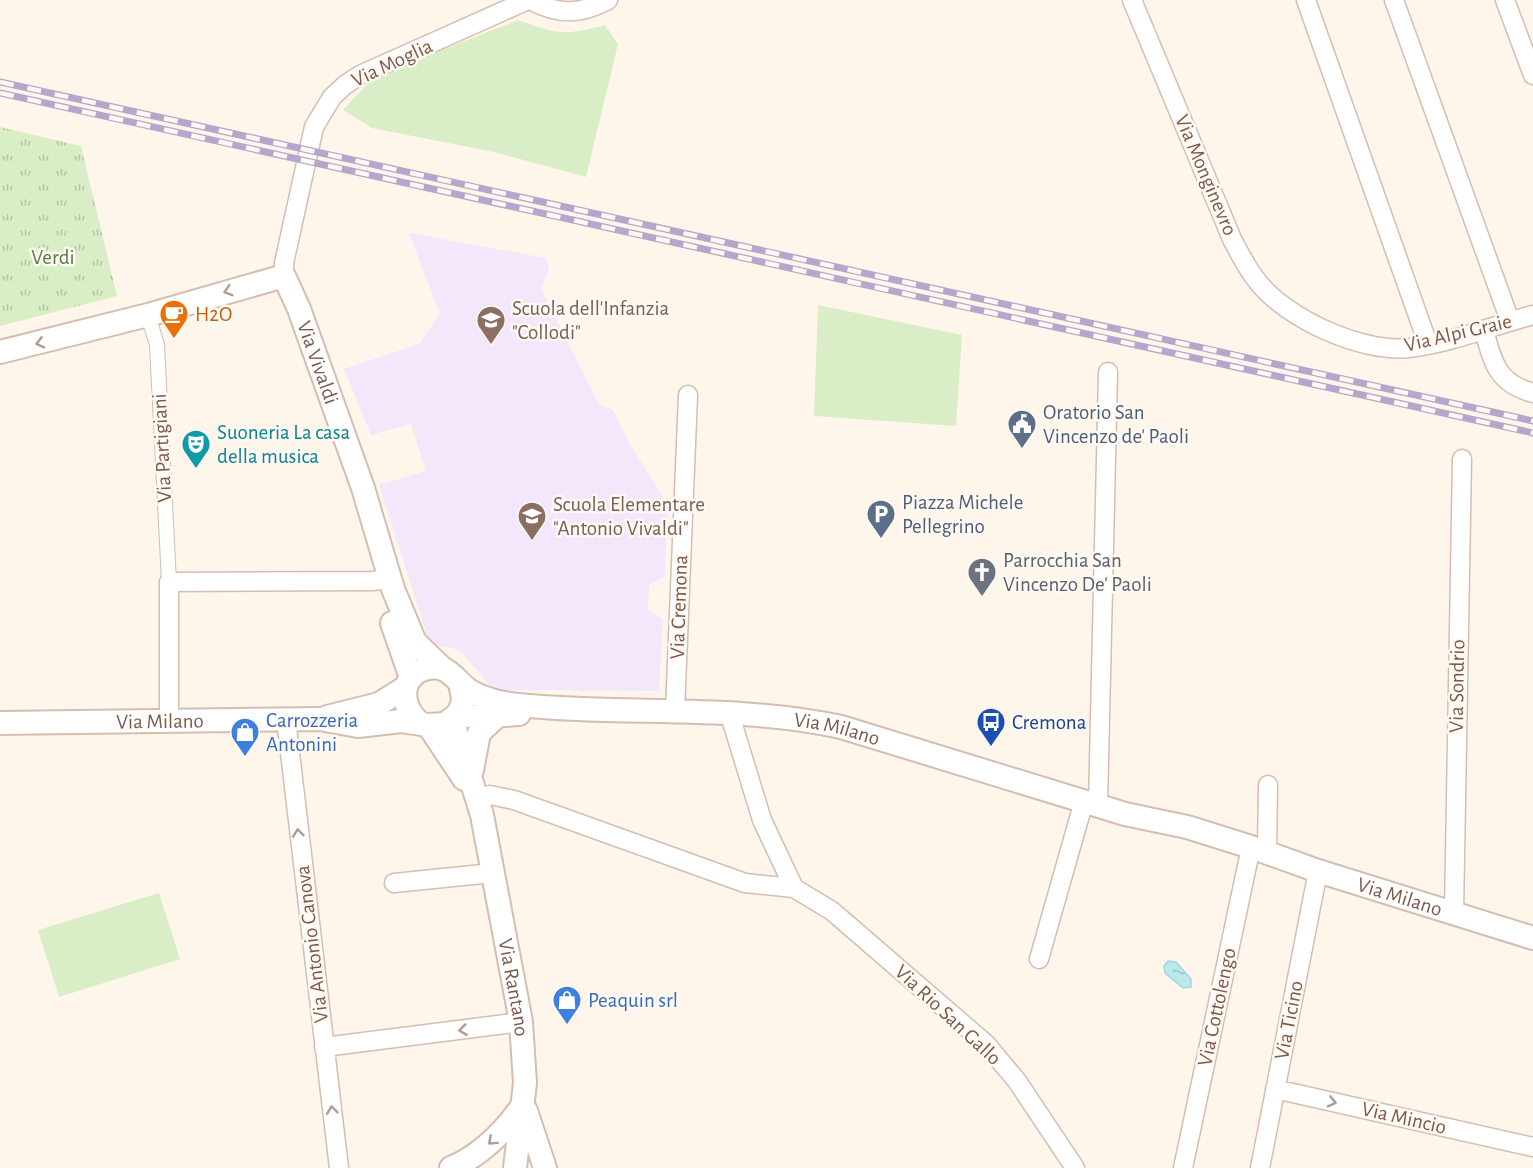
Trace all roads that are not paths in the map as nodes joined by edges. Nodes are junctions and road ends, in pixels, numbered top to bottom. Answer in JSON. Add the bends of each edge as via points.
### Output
{"nodes":[{"id":1,"x":529,"y":0,"type":"edge"},
{"id":2,"x":608,"y":0,"type":"edge"},
{"id":3,"x":1132,"y":0,"type":"edge"},
{"id":4,"x":1306,"y":0,"type":"edge"},
{"id":5,"x":1394,"y":0,"type":"edge"},
{"id":6,"x":1505,"y":0,"type":"edge"},
{"id":7,"x":1533,"y":75,"type":"edge"},
{"id":8,"x":284,"y":276,"type":"junction"},
{"id":9,"x":148,"y":315,"type":"junction"},
{"id":10,"x":1533,"y":315,"type":"edge"},
{"id":11,"x":1509,"y":321,"type":"junction"},
{"id":12,"x":1315,"y":324,"type":"joint"},
{"id":13,"x":1484,"y":330,"type":"junction"},
{"id":14,"x":1428,"y":344,"type":"junction"},
{"id":15,"x":0,"y":352,"type":"edge"},
{"id":16,"x":1108,"y":372,"type":"dead end"},
{"id":17,"x":1533,"y":393,"type":"edge"},
{"id":18,"x":688,"y":395,"type":"dead end"},
{"id":19,"x":1462,"y":459,"type":"dead end"},
{"id":20,"x":169,"y":582,"type":"junction"},
{"id":21,"x":391,"y":584,"type":"junction"},
{"id":22,"x":442,"y":668,"type":"junction"},
{"id":23,"x":408,"y":682,"type":"junction"},
{"id":24,"x":460,"y":683,"type":"junction"},
{"id":25,"x":565,"y":710,"type":"junction"},
{"id":26,"x":675,"y":711,"type":"junction"},
{"id":27,"x":729,"y":712,"type":"junction"},
{"id":28,"x":455,"y":716,"type":"junction"},
{"id":29,"x":497,"y":716,"type":"junction"},
{"id":30,"x":286,"y":719,"type":"junction"},
{"id":31,"x":320,"y":719,"type":"junction"},
{"id":32,"x":169,"y":722,"type":"junction"},
{"id":33,"x":0,"y":723,"type":"edge"},
{"id":34,"x":424,"y":724,"type":"junction"},
{"id":35,"x":1268,"y":785,"type":"dead end"},
{"id":36,"x":474,"y":793,"type":"junction"},
{"id":37,"x":1091,"y":803,"type":"junction"},
{"id":38,"x":1259,"y":849,"type":"junction"},
{"id":39,"x":1318,"y":871,"type":"junction"},
{"id":40,"x":493,"y":873,"type":"junction"},
{"id":41,"x":394,"y":883,"type":"dead end"},
{"id":42,"x":794,"y":888,"type":"junction"},
{"id":43,"x":1454,"y":913,"type":"junction"},
{"id":44,"x":1533,"y":938,"type":"edge"},
{"id":45,"x":1039,"y":959,"type":"dead end"},
{"id":46,"x":521,"y":1022,"type":"junction"},
{"id":47,"x":324,"y":1047,"type":"junction"},
{"id":48,"x":1275,"y":1089,"type":"junction"},
{"id":49,"x":524,"y":1104,"type":"junction"},
{"id":50,"x":1533,"y":1147,"type":"edge"},
{"id":51,"x":339,"y":1168,"type":"edge"},
{"id":52,"x":450,"y":1168,"type":"edge"},
{"id":53,"x":515,"y":1168,"type":"edge"},
{"id":54,"x":545,"y":1168,"type":"edge"},
{"id":55,"x":1075,"y":1168,"type":"edge"},
{"id":56,"x":1183,"y":1168,"type":"edge"},
{"id":57,"x":1260,"y":1168,"type":"edge"}],
"edges":[{"from":1,"to":2,"type":"street","name":"Via Moglia","via":[[568,13],[589,10]]},
{"from":1,"to":8,"type":"street","name":"Via Moglia","via":[[360,75],[333,97],[314,127]]},
{"from":3,"to":12,"type":"street","name":"Via Monginevro","via":[[1232,239],[1247,266],[1274,298]]},
{"from":4,"to":14,"type":"street"},
{"from":5,"to":11,"type":"street"},
{"from":6,"to":7,"type":"street"},
{"from":8,"to":9,"type":"street","one_way":true},
{"from":8,"to":21,"type":"street","name":"Via Vivaldi","via":[[363,488]]},
{"from":9,"to":15,"type":"street","one_way":true},
{"from":9,"to":20,"type":"street","name":"Via Partigiani","via":[[157,345]]},
{"from":10,"to":11,"type":"street","name":"Via Alpi Graie"},
{"from":11,"to":13,"type":"street","name":"Via Alpi Graie"},
{"from":12,"to":14,"type":"street","name":"Via Alpi Graie","via":[[1384,347]]},
{"from":13,"to":14,"type":"street","name":"Via Alpi Graie"},
{"from":13,"to":17,"type":"street","via":[[1492,361],[1512,387]]},
{"from":16,"to":37,"type":"street"},
{"from":18,"to":26,"type":"street","name":"Via Cremona"},
{"from":19,"to":43,"type":"street","name":"Via Sondrio"},
{"from":20,"to":21,"type":"street"},
{"from":20,"to":32,"type":"street","name":"Via Partigiani"},
{"from":21,"to":22,"type":"street","name":"Via Vivaldi","via":[[416,642]]},
{"from":21,"to":23,"type":"street","name":"Via Vivaldi","via":[[391,620]]},
{"from":22,"to":23,"type":"street","name":"Via Milano","via":[[423,669]]},
{"from":22,"to":24,"type":"street","name":"Via Milano"},
{"from":23,"to":31,"type":"street","name":"Via Milano","via":[[379,704]]},
{"from":23,"to":34,"type":"street","via":[[408,712]]},
{"from":24,"to":25,"type":"street","name":"Via Milano","via":[[492,701]]},
{"from":24,"to":28,"type":"street","via":[[463,698]]},
{"from":25,"to":26,"type":"street","name":"Via Milano"},
{"from":25,"to":29,"type":"street","name":"Via Milano"},
{"from":26,"to":27,"type":"street","name":"Via Milano"},
{"from":27,"to":37,"type":"street","name":"Via Milano","via":[[807,719],[841,727]]},
{"from":27,"to":42,"type":"street","via":[[762,820]]},
{"from":28,"to":29,"type":"street","name":"Via Milano"},
{"from":28,"to":34,"type":"street","name":"Via Milano","via":[[445,724]]},
{"from":28,"to":36,"type":"street","name":"Via Rantano"},
{"from":29,"to":36,"type":"street","via":[[479,733],[475,744]]},
{"from":30,"to":31,"type":"street","name":"Via Milano"},
{"from":30,"to":32,"type":"street","name":"Via Milano"},
{"from":47,"to":30,"type":"street","name":"Via Antonio Canova","one_way":true},
{"from":31,"to":34,"type":"street","name":"Via Milano","via":[[358,726],[401,721]]},
{"from":32,"to":33,"type":"street","name":"Via Milano"},
{"from":34,"to":36,"type":"street","name":"Via Rantano"},
{"from":35,"to":38,"type":"street"},
{"from":36,"to":40,"type":"street","name":"Via Rantano"},
{"from":36,"to":42,"type":"street","name":"Via Rio San Gallo","via":[[514,801],[745,883]]},
{"from":37,"to":38,"type":"street","name":"Via Milano"},
{"from":37,"to":45,"type":"street"},
{"from":38,"to":39,"type":"street","name":"Via Milano"},
{"from":38,"to":56,"type":"street","name":"Via Cottolengo"},
{"from":39,"to":43,"type":"street","name":"Via Milano"},
{"from":39,"to":48,"type":"street","name":"Via Ticino"},
{"from":40,"to":41,"type":"street"},
{"from":40,"to":46,"type":"street","name":"Via Rantano"},
{"from":42,"to":55,"type":"street","name":"Via Rio San Gallo","via":[[832,911],[986,1044],[1017,1081]]},
{"from":43,"to":44,"type":"street","name":"Via Milano"},
{"from":46,"to":47,"type":"street","one_way":true},
{"from":46,"to":49,"type":"street","name":"Via Rantano"},
{"from":51,"to":47,"type":"street","name":"Via Antonio Canova","one_way":true},
{"from":48,"to":50,"type":"street","name":"Via Mincio","one_way":true},
{"from":48,"to":57,"type":"street","name":"Via Ticino"},
{"from":49,"to":52,"type":"street","one_way":true,"via":[[497,1137],[474,1157]]},
{"from":49,"to":53,"type":"street","name":"Via Rantano"},
{"from":49,"to":54,"type":"street","name":"Via Rantano"}]}
